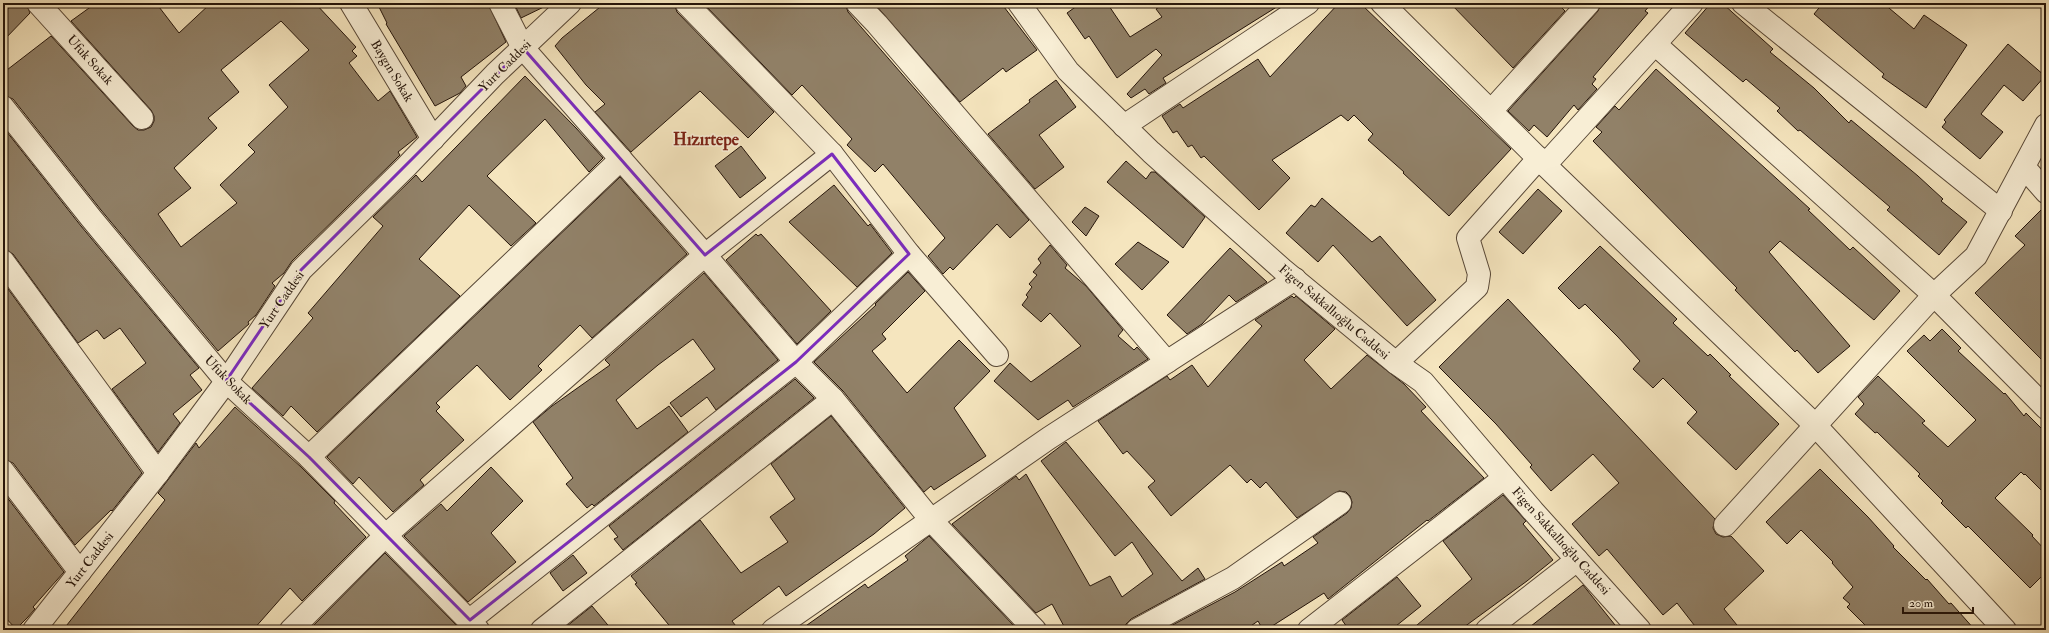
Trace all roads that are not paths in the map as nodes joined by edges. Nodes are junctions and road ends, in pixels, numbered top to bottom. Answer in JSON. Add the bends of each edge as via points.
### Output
{"nodes":[{"id":1,"x":38,"y":3,"type":"edge"},
{"id":2,"x":352,"y":3,"type":"edge"},
{"id":3,"x":500,"y":3,"type":"edge"},
{"id":4,"x":570,"y":3,"type":"edge"},
{"id":5,"x":686,"y":3,"type":"edge"},
{"id":6,"x":857,"y":3,"type":"edge"},
{"id":7,"x":1019,"y":3,"type":"edge"},
{"id":8,"x":1308,"y":3,"type":"edge"},
{"id":9,"x":1382,"y":3,"type":"edge"},
{"id":10,"x":1589,"y":3,"type":"edge"},
{"id":11,"x":1692,"y":3,"type":"edge"},
{"id":12,"x":1743,"y":3,"type":"edge"},
{"id":13,"x":1655,"y":44,"type":"junction"},
{"id":14,"x":523,"y":48,"type":"junction"},
{"id":15,"x":3,"y":107,"type":"edge"},
{"id":16,"x":1491,"y":111,"type":"junction"},
{"id":17,"x":142,"y":118,"type":"dead end"},
{"id":18,"x":2046,"y":125,"type":"edge"},
{"id":19,"x":1124,"y":126,"type":"junction"},
{"id":20,"x":433,"y":139,"type":"junction"},
{"id":21,"x":832,"y":154,"type":"junction"},
{"id":22,"x":621,"y":159,"type":"junction"},
{"id":23,"x":1542,"y":161,"type":"junction"},
{"id":24,"x":2024,"y":167,"type":"junction"},
{"id":25,"x":2046,"y":192,"type":"edge"},
{"id":26,"x":2001,"y":211,"type":"junction"},
{"id":27,"x":909,"y":254,"type":"junction"},
{"id":28,"x":705,"y":255,"type":"junction"},
{"id":29,"x":3,"y":261,"type":"edge"},
{"id":30,"x":1295,"y":279,"type":"junction"},
{"id":31,"x":1934,"y":295,"type":"junction"},
{"id":32,"x":997,"y":355,"type":"dead end"},
{"id":33,"x":796,"y":362,"type":"junction"},
{"id":34,"x":1167,"y":362,"type":"junction"},
{"id":35,"x":1396,"y":363,"type":"junction"},
{"id":36,"x":226,"y":381,"type":"junction"},
{"id":37,"x":833,"y":399,"type":"junction"},
{"id":38,"x":2046,"y":408,"type":"edge"},
{"id":39,"x":1815,"y":425,"type":"junction"},
{"id":40,"x":309,"y":457,"type":"junction"},
{"id":41,"x":3,"y":472,"type":"edge"},
{"id":42,"x":158,"y":473,"type":"junction"},
{"id":43,"x":1504,"y":478,"type":"junction"},
{"id":44,"x":1340,"y":503,"type":"dead end"},
{"id":45,"x":931,"y":520,"type":"junction"},
{"id":46,"x":1725,"y":525,"type":"dead end"},
{"id":47,"x":386,"y":535,"type":"junction"},
{"id":48,"x":1577,"y":560,"type":"junction"},
{"id":49,"x":80,"y":572,"type":"junction"},
{"id":50,"x":474,"y":625,"type":"edge"},
{"id":51,"x":34,"y":630,"type":"edge"},
{"id":52,"x":291,"y":630,"type":"edge"},
{"id":53,"x":542,"y":630,"type":"edge"},
{"id":54,"x":773,"y":630,"type":"edge"},
{"id":55,"x":1035,"y":630,"type":"edge"},
{"id":56,"x":1137,"y":630,"type":"edge"},
{"id":57,"x":1309,"y":630,"type":"edge"},
{"id":58,"x":1487,"y":630,"type":"edge"},
{"id":59,"x":1640,"y":630,"type":"edge"},
{"id":60,"x":2005,"y":630,"type":"edge"}],
"edges":[{"from":1,"to":17,"type":"street","name":"Ufuk Sokak"},
{"from":2,"to":20,"type":"street","name":"Baygın Sokak"},
{"from":3,"to":14,"type":"street"},
{"from":4,"to":14,"type":"street","name":"Yurt Caddesi"},
{"from":5,"to":21,"type":"street"},
{"from":6,"to":34,"type":"street"},
{"from":7,"to":19,"type":"street","name":"Figen Sakkallıoğlu Caddesi","via":[[1068,71]]},
{"from":8,"to":19,"type":"street"},
{"from":9,"to":16,"type":"street"},
{"from":10,"to":16,"type":"street"},
{"from":11,"to":13,"type":"street"},
{"from":12,"to":26,"type":"street"},
{"from":13,"to":23,"type":"street"},
{"from":13,"to":31,"type":"street"},
{"from":14,"to":20,"type":"street","name":"Yurt Caddesi"},
{"from":14,"to":22,"type":"street"},
{"from":15,"to":36,"type":"street","name":"Ufuk Sokak"},
{"from":16,"to":23,"type":"street"},
{"from":18,"to":24,"type":"street"},
{"from":19,"to":30,"type":"street","name":"Figen Sakkallıoğlu Caddesi"},
{"from":20,"to":36,"type":"street","name":"Yurt Caddesi","via":[[301,270]]},
{"from":21,"to":27,"type":"street"},
{"from":21,"to":28,"type":"street"},
{"from":22,"to":28,"type":"street"},
{"from":22,"to":40,"type":"street"},
{"from":23,"to":35,"type":"street","via":[[1468,238],[1479,274],[1477,287]]},
{"from":23,"to":39,"type":"street"},
{"from":24,"to":25,"type":"street"},
{"from":24,"to":26,"type":"street"},
{"from":26,"to":31,"type":"street","via":[[1976,256]]},
{"from":27,"to":32,"type":"street"},
{"from":27,"to":33,"type":"street"},
{"from":28,"to":33,"type":"street"},
{"from":28,"to":47,"type":"street"},
{"from":29,"to":42,"type":"street"},
{"from":30,"to":34,"type":"street"},
{"from":30,"to":35,"type":"street","name":"Figen Sakkallıoğlu Caddesi"},
{"from":31,"to":38,"type":"street"},
{"from":31,"to":39,"type":"street"},
{"from":33,"to":37,"type":"street"},
{"from":33,"to":50,"type":"street"},
{"from":34,"to":45,"type":"street","via":[[1049,438]]},
{"from":35,"to":43,"type":"street","name":"Figen Sakkallıoğlu Caddesi","via":[[1423,382]]},
{"from":36,"to":40,"type":"street","name":"Ufuk Sokak"},
{"from":36,"to":42,"type":"street","name":"Yurt Caddesi"},
{"from":37,"to":45,"type":"street"},
{"from":37,"to":53,"type":"street"},
{"from":39,"to":46,"type":"street"},
{"from":39,"to":60,"type":"street"},
{"from":40,"to":47,"type":"street","name":"Ufuk Sokak"},
{"from":41,"to":49,"type":"street"},
{"from":42,"to":49,"type":"street","name":"Yurt Caddesi"},
{"from":43,"to":48,"type":"street","name":"Figen Sakkallıoğlu Caddesi"},
{"from":43,"to":57,"type":"street"},
{"from":44,"to":56,"type":"street","via":[[1233,578]]},
{"from":45,"to":54,"type":"street"},
{"from":45,"to":55,"type":"street"},
{"from":47,"to":50,"type":"street","name":"Ufuk Sokak"},
{"from":47,"to":52,"type":"street"},
{"from":48,"to":58,"type":"street"},
{"from":48,"to":59,"type":"street","name":"Figen Sakkallıoğlu Caddesi"},
{"from":49,"to":51,"type":"street","name":"Yurt Caddesi"}]}
